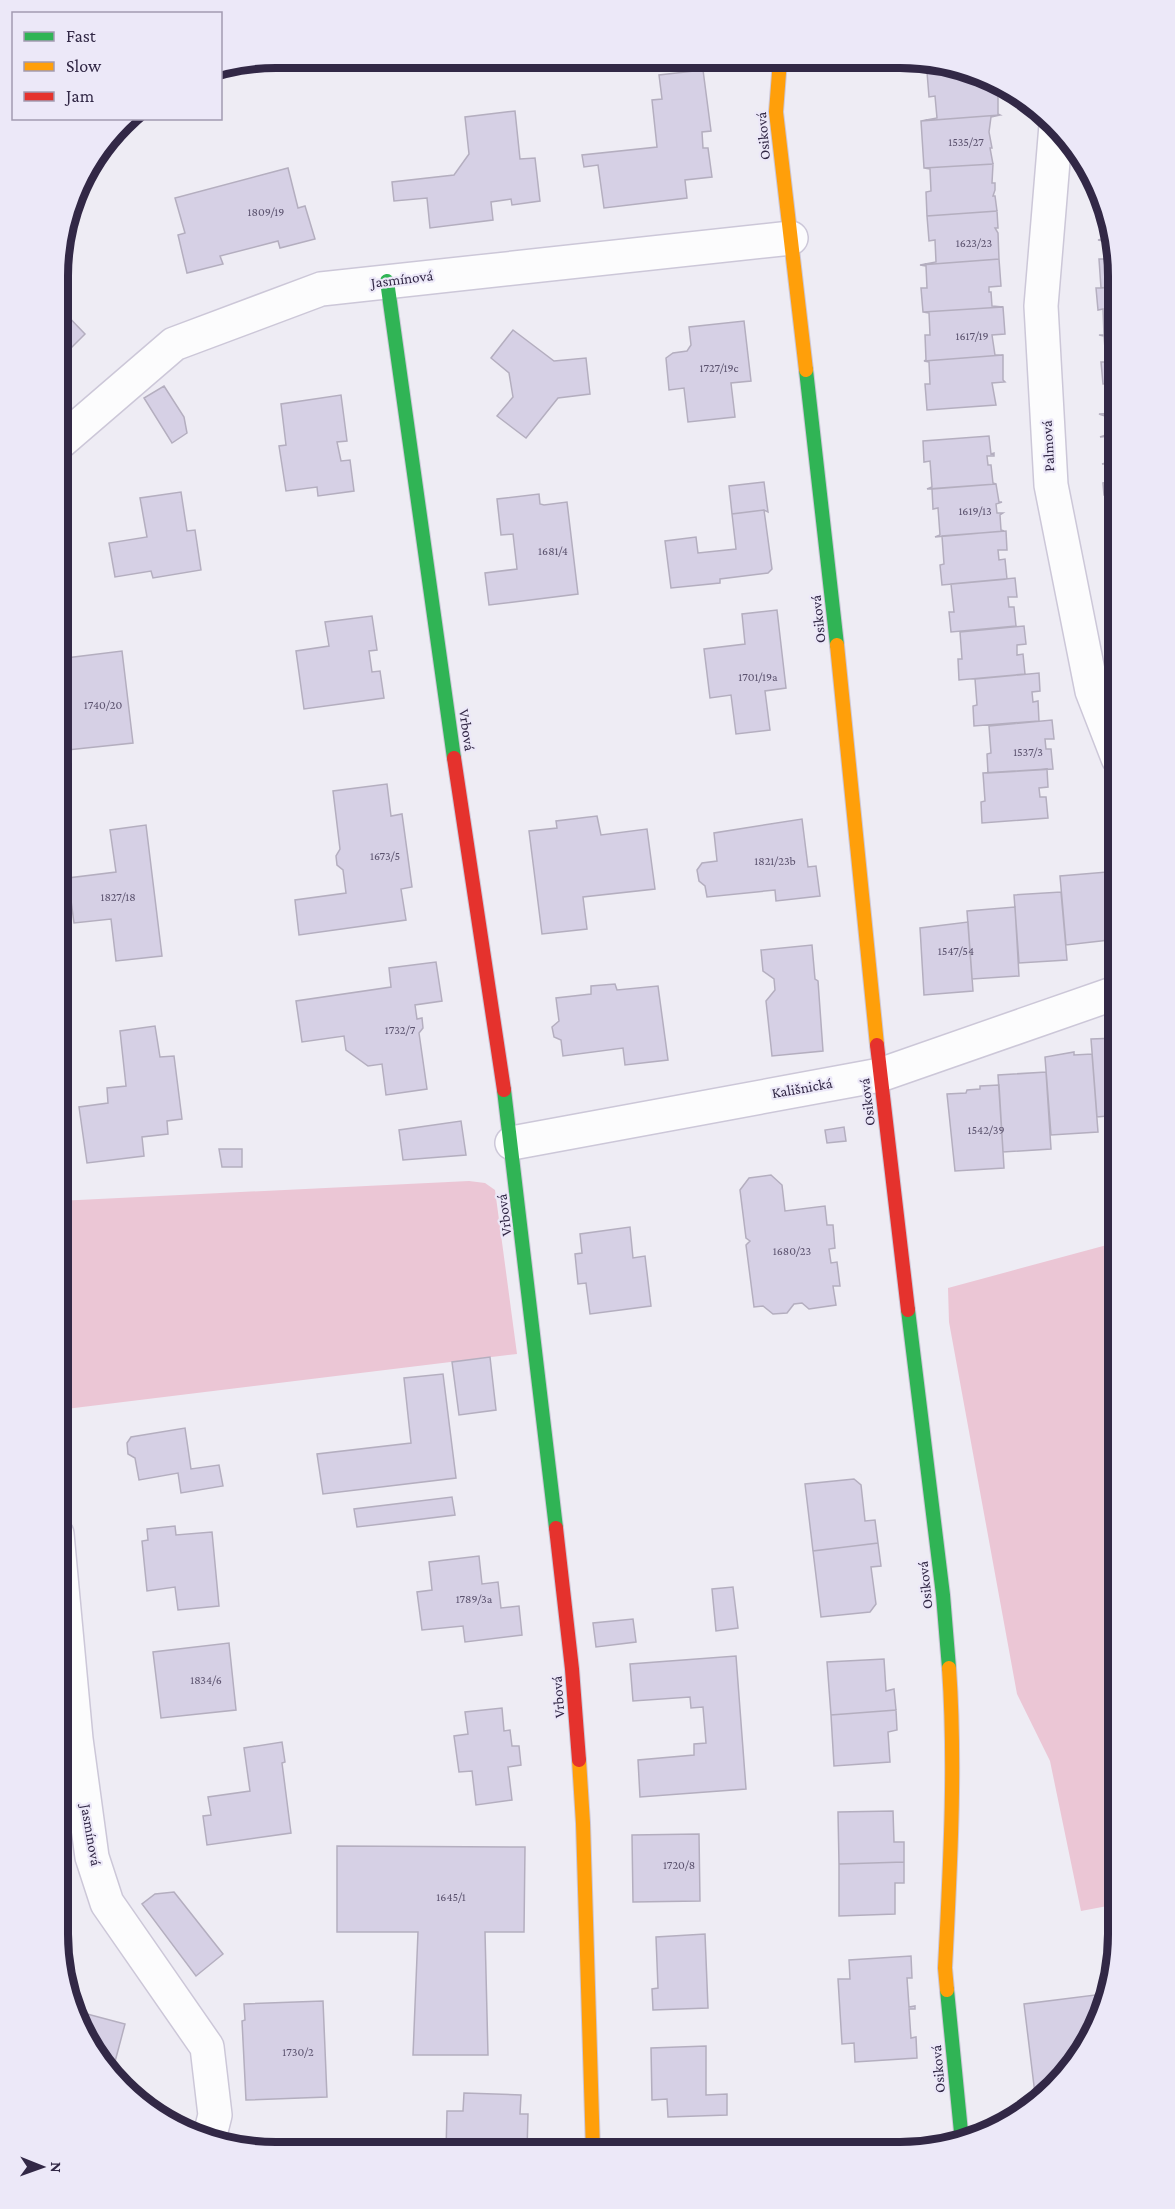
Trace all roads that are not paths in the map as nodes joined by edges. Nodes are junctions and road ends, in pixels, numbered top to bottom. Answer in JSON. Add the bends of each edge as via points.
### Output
{"nodes":[{"id":1,"x":779,"y":68,"type":"edge"},
{"id":2,"x":1055,"y":137,"type":"edge"},
{"id":3,"x":791,"y":238,"type":"junction"},
{"id":4,"x":387,"y":281,"type":"junction"},
{"id":5,"x":68,"y":435,"type":"edge"},
{"id":6,"x":1108,"y":732,"type":"edge"},
{"id":7,"x":1108,"y":996,"type":"edge"},
{"id":8,"x":880,"y":1075,"type":"junction"},
{"id":9,"x":512,"y":1143,"type":"junction"},
{"id":10,"x":68,"y":1653,"type":"edge"},
{"id":11,"x":211,"y":2131,"type":"edge"},
{"id":12,"x":961,"y":2132,"type":"edge"},
{"id":13,"x":593,"y":2142,"type":"edge"}],
"edges":[{"from":1,"to":3,"type":"street","name":"Osiková","via":[[776,111]]},
{"from":2,"to":6,"type":"street","name":"Palmová","via":[[1041,306],[1051,485],[1092,691]]},
{"from":3,"to":4,"type":"street","name":"Jasmínová"},
{"from":3,"to":8,"type":"street","name":"Osiková","via":[[836,632]]},
{"from":4,"to":5,"type":"street","name":"Jasmínová","via":[[321,289],[174,344]]},
{"from":4,"to":9,"type":"street","name":"Vrbová"},
{"from":7,"to":8,"type":"street","name":"Kališnická"},
{"from":8,"to":9,"type":"street","name":"Kališnická"},
{"from":8,"to":12,"type":"street","name":"Osiková","via":[[944,1595],[953,1727],[945,1968]]},
{"from":9,"to":13,"type":"street","name":"Vrbová","via":[[572,1669],[583,1823]]},
{"from":10,"to":11,"type":"street","name":"Jasmínová","via":[[92,1857],[107,1903],[207,2047],[215,2115]]}]}
